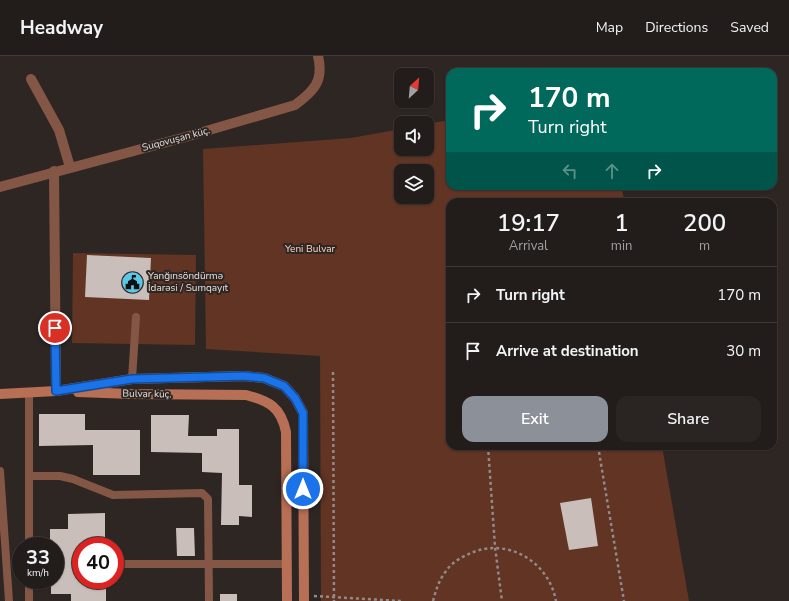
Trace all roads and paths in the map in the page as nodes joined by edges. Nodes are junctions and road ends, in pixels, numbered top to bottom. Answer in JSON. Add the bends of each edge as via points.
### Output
{"nodes":[{"id":1,"x":318,"y":56,"type":"edge"},
{"id":2,"x":31,"y":79,"type":"dead end"},
{"id":3,"x":70,"y":167,"type":"junction"},
{"id":4,"x":54,"y":171,"type":"junction"},
{"id":5,"x":0,"y":187,"type":"edge"},
{"id":6,"x":136,"y":317,"type":"dead end"},
{"id":7,"x":333,"y":372,"type":"dead end"},
{"id":8,"x":132,"y":379,"type":"junction"},
{"id":9,"x":56,"y":391,"type":"junction"},
{"id":10,"x":29,"y":392,"type":"junction"},
{"id":11,"x":0,"y":394,"type":"edge"},
{"id":12,"x":488,"y":450,"type":"edge"},
{"id":13,"x":599,"y":450,"type":"edge"},
{"id":14,"x":0,"y":471,"type":"edge"},
{"id":15,"x":29,"y":476,"type":"junction"},
{"id":16,"x":29,"y":537,"type":"edge"},
{"id":17,"x":495,"y":547,"type":"junction"},
{"id":18,"x":125,"y":564,"type":"dead end"},
{"id":19,"x":210,"y":564,"type":"junction"},
{"id":20,"x":287,"y":564,"type":"junction"},
{"id":21,"x":29,"y":589,"type":"edge"},
{"id":22,"x":334,"y":597,"type":"junction"},
{"id":23,"x":304,"y":598,"type":"edge"},
{"id":24,"x":9,"y":601,"type":"edge"},
{"id":25,"x":29,"y":601,"type":"edge"},
{"id":26,"x":209,"y":601,"type":"edge"},
{"id":27,"x":287,"y":601,"type":"edge"},
{"id":28,"x":334,"y":601,"type":"edge"},
{"id":29,"x":401,"y":601,"type":"edge"},
{"id":30,"x":433,"y":601,"type":"edge"},
{"id":31,"x":502,"y":601,"type":"edge"},
{"id":32,"x":556,"y":601,"type":"edge"},
{"id":33,"x":624,"y":601,"type":"edge"}],
"edges":[{"from":1,"to":3,"type":"street","name":"Suqovuşan küç.","via":[[318,82],[310,94],[295,105]]},
{"from":2,"to":3,"type":"street","via":[[59,130]]},
{"from":3,"to":4,"type":"street","name":"Suqovuşan küç."},
{"from":4,"to":5,"type":"street","name":"Suqovuşan küç."},
{"from":4,"to":9,"type":"street"},
{"from":6,"to":8,"type":"lane"},
{"from":7,"to":22,"type":"path"},
{"from":8,"to":9,"type":"street","name":"Bulvar küç."},
{"from":8,"to":23,"type":"street","name":"Bulvar küç.","via":[[264,378],[284,386],[295,398],[303,413]]},
{"from":9,"to":10,"type":"street"},
{"from":9,"to":20,"type":"street","name":"Bulvar küç.","via":[[246,394],[263,400],[277,409],[286,432]]},
{"from":10,"to":11,"type":"street"},
{"from":10,"to":15,"type":"lane"},
{"from":12,"to":17,"type":"path"},
{"from":13,"to":33,"type":"path"},
{"from":14,"to":24,"type":"lane"},
{"from":15,"to":16,"type":"lane"},
{"from":15,"to":19,"type":"lane","via":[[60,476],[113,495],[202,492],[208,499]]},
{"from":17,"to":30,"type":"path","via":[[461,557],[437,585]]},
{"from":17,"to":31,"type":"path"},
{"from":17,"to":32,"type":"path","via":[[520,553],[540,568],[554,588]]},
{"from":18,"to":19,"type":"lane"},
{"from":19,"to":20,"type":"lane"},
{"from":19,"to":26,"type":"lane"},
{"from":20,"to":27,"type":"street","name":"Bulvar küç."},
{"from":21,"to":25,"type":"lane"},
{"from":22,"to":23,"type":"path"},
{"from":22,"to":28,"type":"path"},
{"from":22,"to":29,"type":"path"}]}
